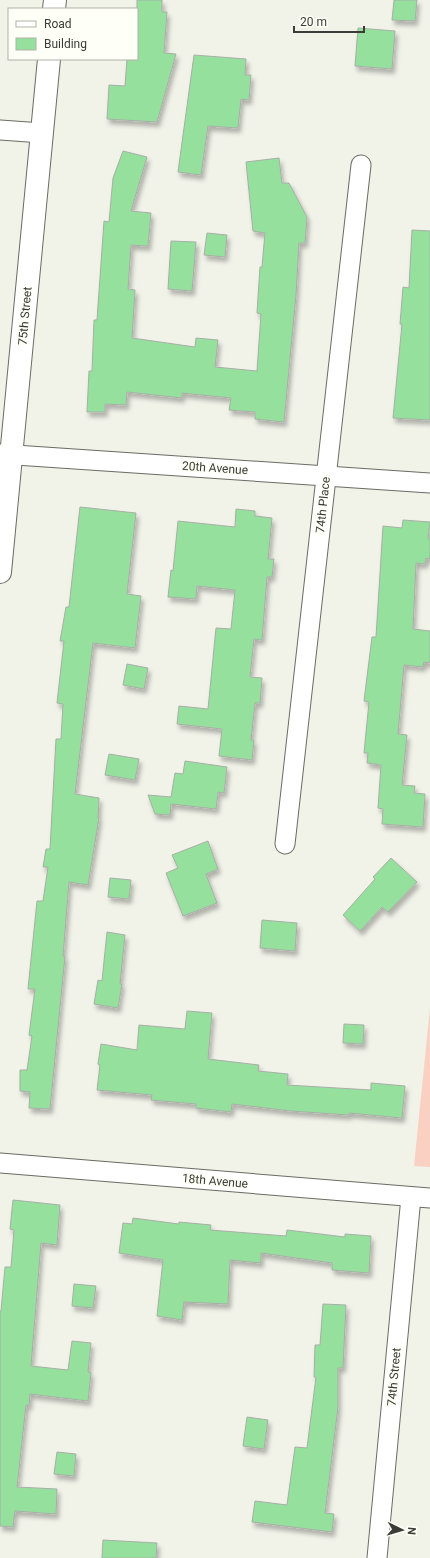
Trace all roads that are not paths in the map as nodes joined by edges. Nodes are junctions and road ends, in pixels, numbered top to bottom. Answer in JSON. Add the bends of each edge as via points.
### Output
{"nodes":[{"id":1,"x":49,"y":60,"type":"edge"},
{"id":2,"x":0,"y":130,"type":"edge"},
{"id":3,"x":42,"y":133,"type":"junction"},
{"id":4,"x":361,"y":165,"type":"dead end"},
{"id":5,"x":6,"y":454,"type":"edge"},
{"id":6,"x":326,"y":475,"type":"junction"},
{"id":7,"x":430,"y":483,"type":"edge"},
{"id":8,"x":0,"y":572,"type":"edge"},
{"id":9,"x":285,"y":844,"type":"dead end"},
{"id":10,"x":0,"y":1163,"type":"edge"},
{"id":11,"x":411,"y":1197,"type":"junction"},
{"id":12,"x":430,"y":1198,"type":"edge"},
{"id":13,"x":377,"y":1558,"type":"edge"}],
"edges":[{"from":1,"to":3,"type":"street","name":"75th Street"},
{"from":2,"to":3,"type":"street"},
{"from":3,"to":5,"type":"street","name":"75th Street"},
{"from":4,"to":6,"type":"street","name":"74th Place"},
{"from":5,"to":6,"type":"street","name":"20th Avenue"},
{"from":5,"to":8,"type":"street","name":"75th Street"},
{"from":6,"to":7,"type":"street","name":"20th Avenue"},
{"from":6,"to":9,"type":"street","name":"74th Place"},
{"from":10,"to":11,"type":"street","name":"18th Avenue"},
{"from":11,"to":12,"type":"street","name":"18th Avenue"},
{"from":11,"to":13,"type":"street","name":"74th Street"}]}
